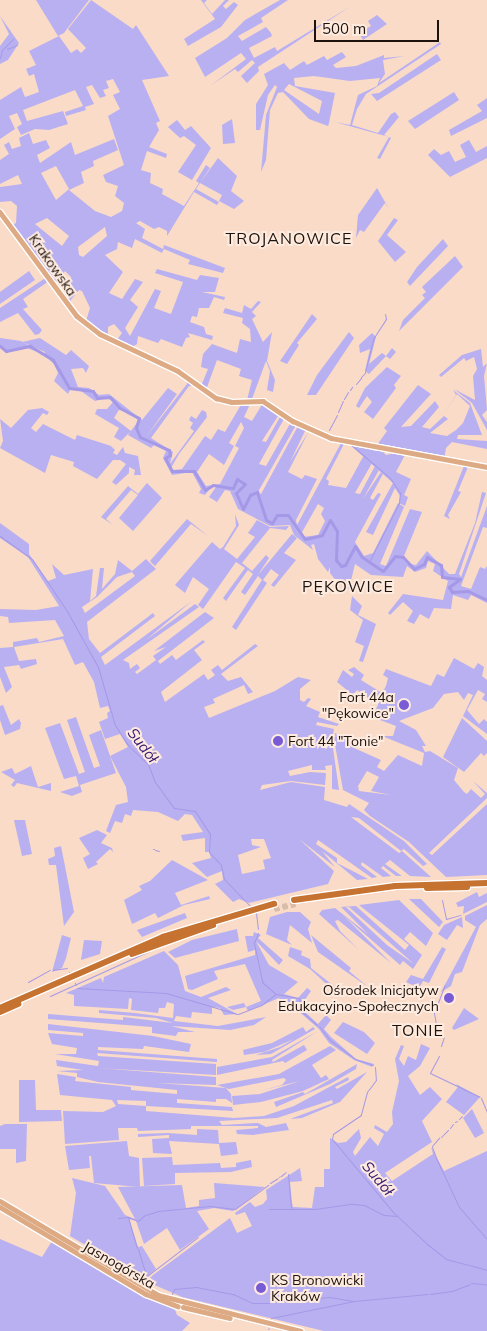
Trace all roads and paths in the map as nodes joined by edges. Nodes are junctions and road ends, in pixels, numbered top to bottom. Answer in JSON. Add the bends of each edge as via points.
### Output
{"nodes":[{"id":1,"x":0,"y":212,"type":"edge"},
{"id":2,"x":487,"y":468,"type":"edge"},
{"id":3,"x":487,"y":883,"type":"edge"},
{"id":4,"x":459,"y":885,"type":"junction"},
{"id":5,"x":434,"y":886,"type":"junction"},
{"id":6,"x":487,"y":887,"type":"edge"},
{"id":7,"x":270,"y":907,"type":"tunnel mouth"},
{"id":8,"x":232,"y":917,"type":"junction"},
{"id":9,"x":0,"y":1008,"type":"edge"},
{"id":10,"x":0,"y":1012,"type":"edge"},
{"id":11,"x":0,"y":1201,"type":"edge"},
{"id":12,"x":0,"y":1207,"type":"edge"},
{"id":13,"x":53,"y":1236,"type":"junction"},
{"id":14,"x":181,"y":1304,"type":"junction"},
{"id":15,"x":288,"y":1331,"type":"edge"},
{"id":16,"x":301,"y":1331,"type":"edge"}],
"edges":[{"from":1,"to":2,"type":"main road","name":"Krakowska","via":[[70,308],[92,328],[178,371],[220,400],[263,401],[293,421],[333,439]]},
{"from":3,"to":4,"type":"highway"},
{"from":4,"to":5,"type":"highway"},
{"from":4,"to":6,"type":"highway"},
{"from":5,"to":5,"type":"highway","via":[[373,888],[295,902],[357,894]]},
{"from":7,"to":8,"type":"highway"},
{"from":8,"to":9,"type":"highway","via":[[150,943]]},
{"from":8,"to":10,"type":"highway","via":[[147,948]]},
{"from":11,"to":13,"type":"main road"},
{"from":12,"to":13,"type":"main road"},
{"from":13,"to":14,"type":"main road","name":"Jasnogórska","via":[[154,1294]]},
{"from":14,"to":15,"type":"main road","name":"Jasnogórska"},
{"from":14,"to":16,"type":"main road","name":"Jasnogórska"}]}
